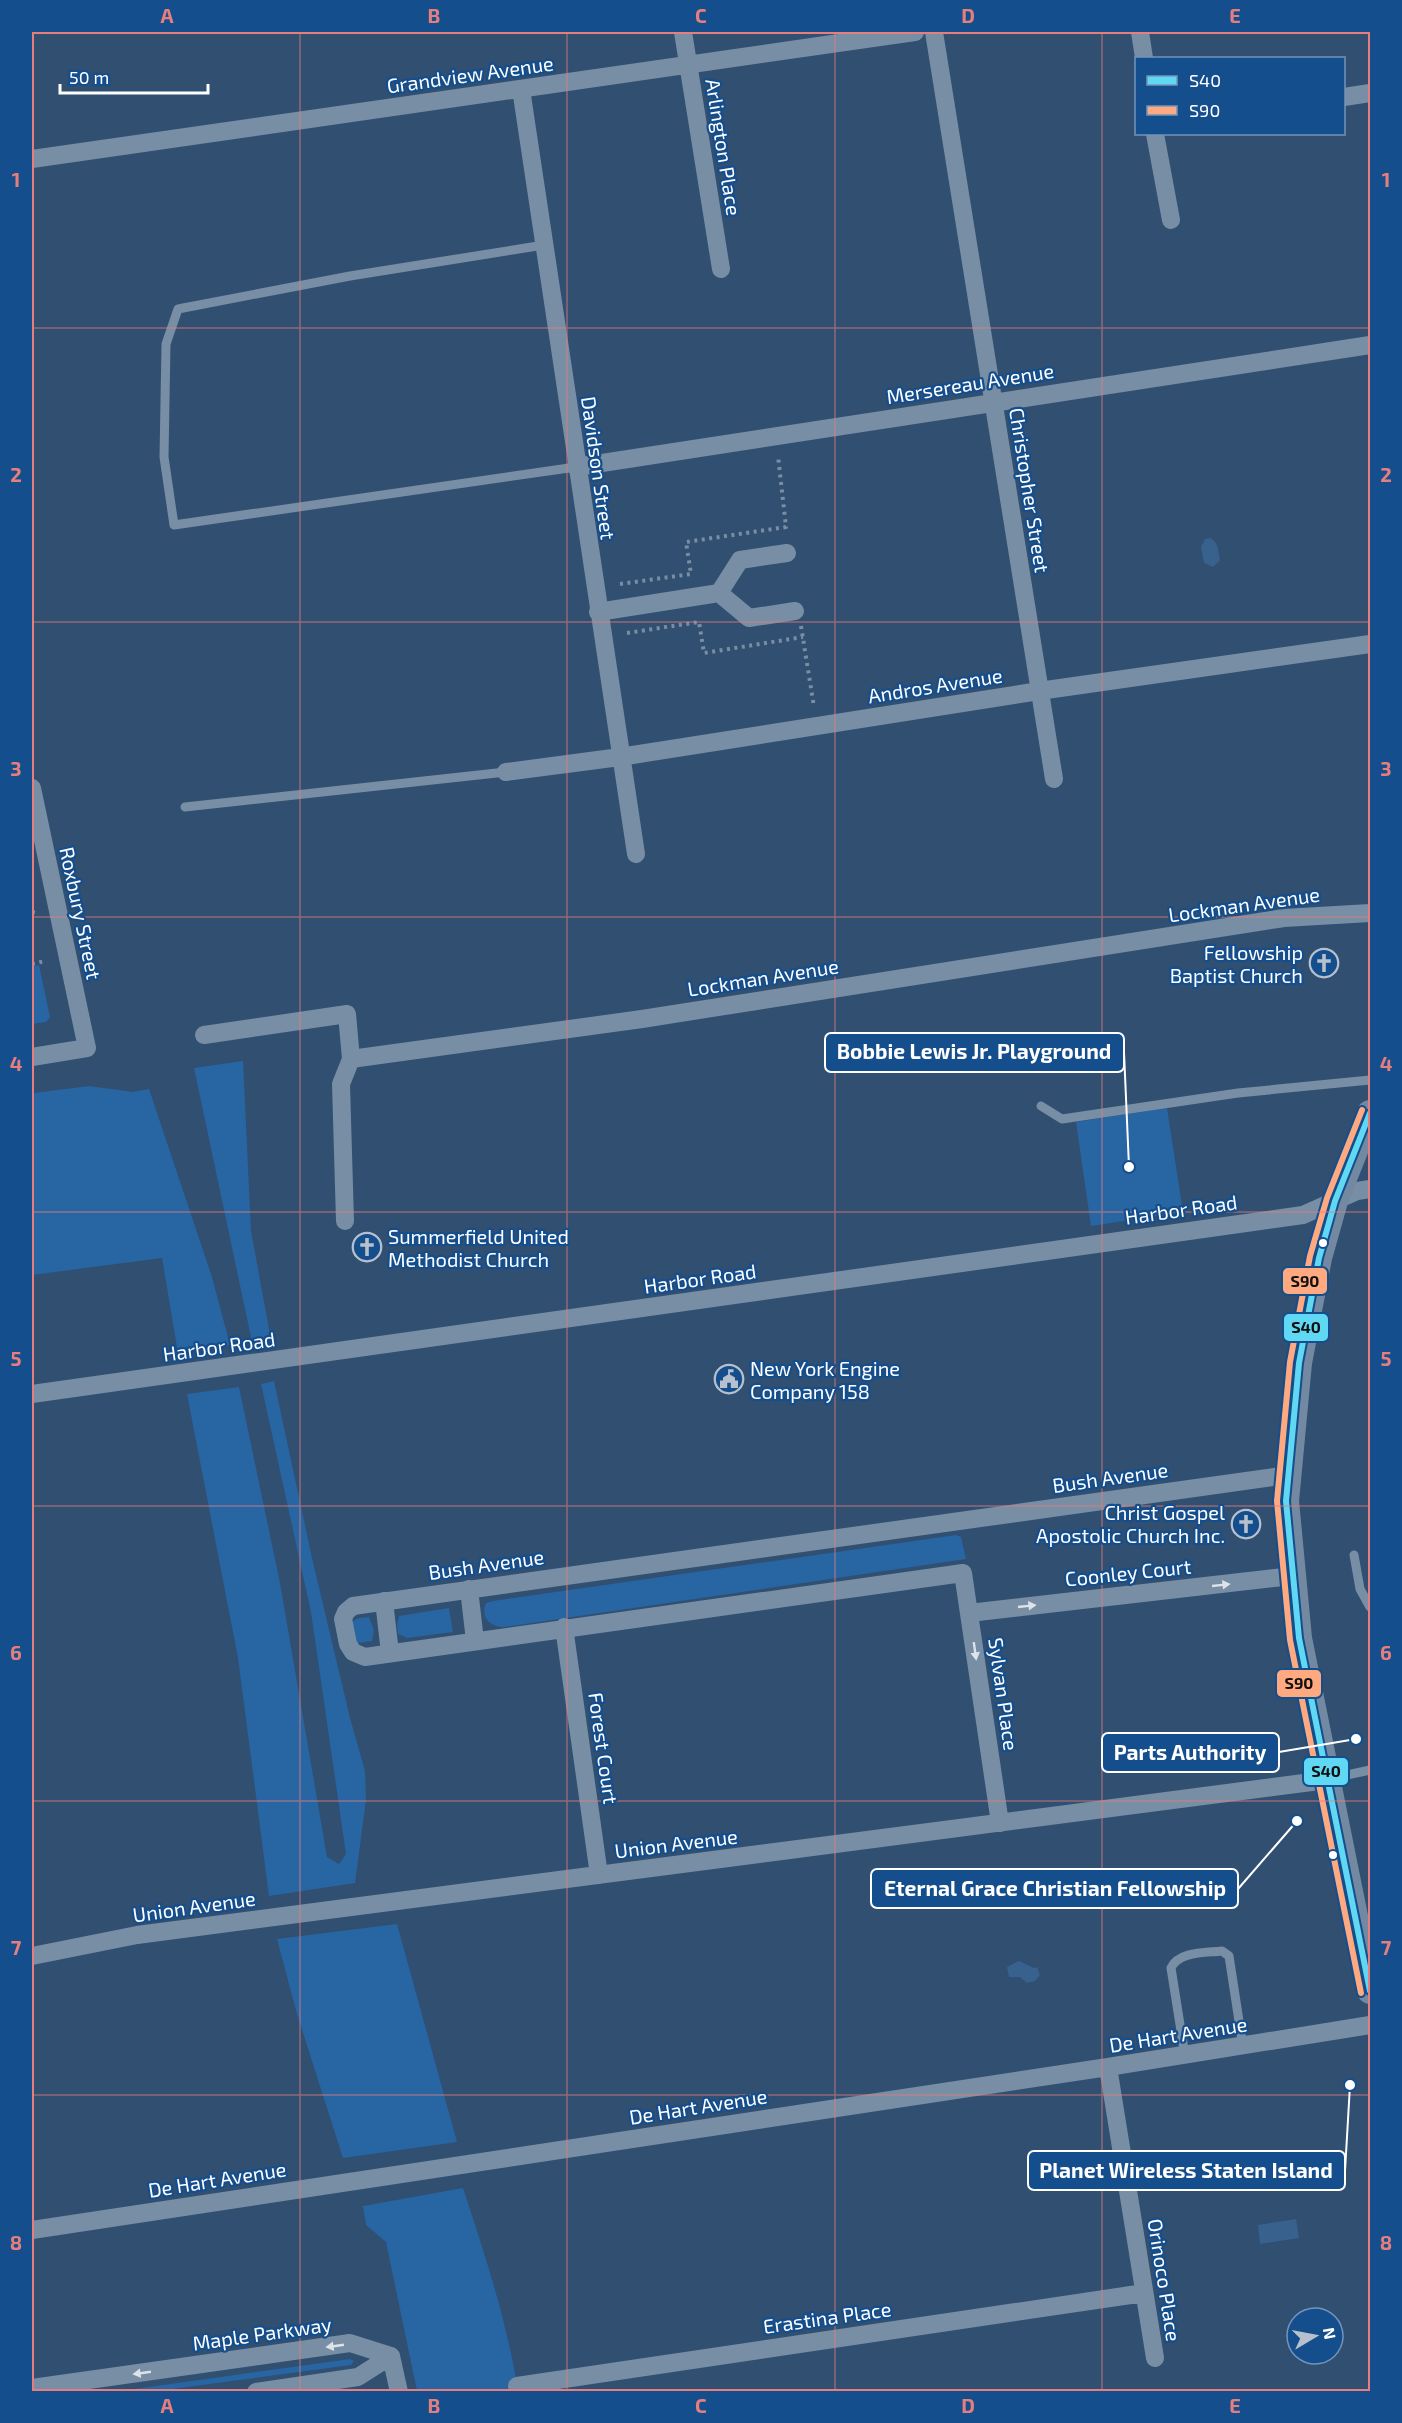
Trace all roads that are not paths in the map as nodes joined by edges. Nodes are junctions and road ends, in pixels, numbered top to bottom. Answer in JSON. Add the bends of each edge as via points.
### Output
{"nodes":[{"id":1,"x":683,"y":32,"type":"edge"},
{"id":2,"x":915,"y":32,"type":"edge"},
{"id":3,"x":934,"y":32,"type":"edge"},
{"id":4,"x":1140,"y":32,"type":"edge"},
{"id":5,"x":1144,"y":57,"type":"edge"},
{"id":6,"x":688,"y":65,"type":"junction"},
{"id":7,"x":521,"y":89,"type":"junction"},
{"id":8,"x":1371,"y":93,"type":"edge"},
{"id":9,"x":1345,"y":97,"type":"edge"},
{"id":10,"x":1155,"y":135,"type":"edge"},
{"id":11,"x":32,"y":159,"type":"edge"},
{"id":12,"x":1171,"y":220,"type":"dead end"},
{"id":13,"x":544,"y":245,"type":"junction"},
{"id":14,"x":721,"y":269,"type":"dead end"},
{"id":15,"x":1371,"y":345,"type":"edge"},
{"id":16,"x":994,"y":402,"type":"junction"},
{"id":17,"x":576,"y":467,"type":"junction"},
{"id":18,"x":787,"y":553,"type":"dead end"},
{"id":19,"x":719,"y":593,"type":"junction"},
{"id":20,"x":598,"y":612,"type":"junction"},
{"id":21,"x":797,"y":614,"type":"road end"},
{"id":22,"x":1371,"y":644,"type":"edge"},
{"id":23,"x":1039,"y":692,"type":"junction"},
{"id":24,"x":620,"y":757,"type":"junction"},
{"id":25,"x":506,"y":772,"type":"joint"},
{"id":26,"x":1054,"y":778,"type":"dead end"},
{"id":27,"x":32,"y":788,"type":"edge"},
{"id":28,"x":185,"y":807,"type":"dead end"},
{"id":29,"x":636,"y":854,"type":"dead end"},
{"id":30,"x":1371,"y":913,"type":"edge"},
{"id":31,"x":204,"y":1035,"type":"dead end"},
{"id":32,"x":32,"y":1057,"type":"edge"},
{"id":33,"x":351,"y":1059,"type":"junction"},
{"id":34,"x":1371,"y":1080,"type":"edge"},
{"id":35,"x":1041,"y":1106,"type":"dead end"},
{"id":36,"x":1371,"y":1113,"type":"edge"},
{"id":37,"x":1371,"y":1189,"type":"edge"},
{"id":38,"x":1335,"y":1201,"type":"junction"},
{"id":39,"x":345,"y":1221,"type":"dead end"},
{"id":40,"x":32,"y":1394,"type":"edge"},
{"id":41,"x":1288,"y":1474,"type":"junction"},
{"id":42,"x":1354,"y":1555,"type":"dead end"},
{"id":43,"x":963,"y":1573,"type":"joint"},
{"id":44,"x":1292,"y":1576,"type":"junction"},
{"id":45,"x":469,"y":1589,"type":"junction"},
{"id":46,"x":384,"y":1601,"type":"junction"},
{"id":47,"x":1371,"y":1607,"type":"edge"},
{"id":48,"x":969,"y":1613,"type":"junction"},
{"id":49,"x":564,"y":1628,"type":"junction"},
{"id":50,"x":475,"y":1641,"type":"junction"},
{"id":51,"x":390,"y":1653,"type":"junction"},
{"id":52,"x":1371,"y":1770,"type":"edge"},
{"id":53,"x":1327,"y":1780,"type":"junction"},
{"id":54,"x":1000,"y":1823,"type":"junction"},
{"id":55,"x":599,"y":1875,"type":"junction"},
{"id":56,"x":32,"y":1956,"type":"edge"},
{"id":57,"x":1371,"y":1991,"type":"edge"},
{"id":58,"x":1371,"y":2025,"type":"edge"},
{"id":59,"x":1243,"y":2047,"type":"junction"},
{"id":60,"x":1185,"y":2056,"type":"junction"},
{"id":61,"x":1108,"y":2067,"type":"junction"},
{"id":62,"x":32,"y":2230,"type":"edge"},
{"id":63,"x":1144,"y":2293,"type":"junction"},
{"id":64,"x":392,"y":2356,"type":"junction"},
{"id":65,"x":1155,"y":2358,"type":"dead end"},
{"id":66,"x":517,"y":2386,"type":"dead end"},
{"id":67,"x":32,"y":2388,"type":"edge"},
{"id":68,"x":256,"y":2391,"type":"edge"},
{"id":69,"x":399,"y":2391,"type":"edge"}],
"edges":[{"from":1,"to":6,"type":"street","name":"Arlington Place"},
{"from":2,"to":6,"type":"street","name":"Grandview Avenue"},
{"from":3,"to":16,"type":"street","name":"Christopher Street"},
{"from":4,"to":5,"type":"street"},
{"from":6,"to":7,"type":"street","name":"Grandview Avenue"},
{"from":6,"to":14,"type":"street","name":"Arlington Place"},
{"from":7,"to":11,"type":"street","name":"Grandview Avenue"},
{"from":7,"to":13,"type":"street","name":"Davidson Street"},
{"from":8,"to":9,"type":"street"},
{"from":10,"to":12,"type":"street"},
{"from":13,"to":17,"type":"street","name":"Davidson Street"},
{"from":13,"to":17,"type":"lane","via":[[178,309],[166,344],[164,457],[174,525]]},
{"from":15,"to":16,"type":"street","name":"Mersereau Avenue"},
{"from":16,"to":17,"type":"street","name":"Mersereau Avenue"},
{"from":16,"to":23,"type":"street","name":"Christopher Street"},
{"from":17,"to":20,"type":"street","name":"Davidson Street"},
{"from":18,"to":19,"type":"street","via":[[740,560]]},
{"from":19,"to":20,"type":"street"},
{"from":19,"to":21,"type":"street","via":[[749,618]]},
{"from":20,"to":24,"type":"street","name":"Davidson Street"},
{"from":22,"to":23,"type":"street","name":"Andros Avenue"},
{"from":23,"to":24,"type":"street","name":"Andros Avenue"},
{"from":23,"to":26,"type":"street","name":"Christopher Street"},
{"from":24,"to":25,"type":"street","name":"Andros Avenue"},
{"from":24,"to":29,"type":"street","name":"Davidson Street"},
{"from":25,"to":28,"type":"lane"},
{"from":27,"to":32,"type":"street","name":"Roxbury Street","via":[[87,1048]]},
{"from":30,"to":33,"type":"street","name":"Lockman Avenue","via":[[1284,918]]},
{"from":31,"to":33,"type":"street","via":[[347,1014]]},
{"from":33,"to":39,"type":"street","via":[[341,1084]]},
{"from":34,"to":35,"type":"lane","via":[[1238,1093],[1062,1119]]},
{"from":36,"to":38,"type":"main road"},
{"from":37,"to":38,"type":"street","name":"Harbor Road"},
{"from":38,"to":40,"type":"street","name":"Harbor Road","via":[[1303,1215]]},
{"from":38,"to":41,"type":"main road","via":[[1301,1348]]},
{"from":41,"to":44,"type":"main road"},
{"from":41,"to":45,"type":"street","name":"Bush Avenue"},
{"from":42,"to":47,"type":"lane","via":[[1360,1589]]},
{"from":43,"to":48,"type":"street","name":"Sylvan Place"},
{"from":43,"to":49,"type":"street","name":"Bush Avenue"},
{"from":48,"to":44,"type":"street","name":"Coonley Court","one_way":true},
{"from":44,"to":53,"type":"main road","via":[[1299,1638]]},
{"from":45,"to":46,"type":"street","name":"Bush Avenue"},
{"from":45,"to":50,"type":"street"},
{"from":46,"to":51,"type":"street"},
{"from":46,"to":51,"type":"street","name":"Bush Avenue","via":[[352,1606],[345,1612],[344,1627],[353,1652],[365,1657]]},
{"from":48,"to":54,"type":"street","name":"Sylvan Place","one_way":true},
{"from":49,"to":50,"type":"street","name":"Bush Avenue"},
{"from":49,"to":55,"type":"street","name":"Forest Court"},
{"from":50,"to":51,"type":"street","name":"Bush Avenue"},
{"from":52,"to":53,"type":"lane"},
{"from":53,"to":54,"type":"street","name":"Union Avenue"},
{"from":53,"to":57,"type":"main road"},
{"from":54,"to":55,"type":"street","name":"Union Avenue"},
{"from":55,"to":56,"type":"street","name":"Union Avenue","via":[[138,1935]]},
{"from":58,"to":59,"type":"street","name":"De Hart Avenue"},
{"from":59,"to":60,"type":"street","name":"De Hart Avenue"},
{"from":59,"to":60,"type":"lane","via":[[1229,1956],[1222,1951],[1182,1956],[1171,1968]]},
{"from":60,"to":61,"type":"street","name":"De Hart Avenue"},
{"from":61,"to":62,"type":"street","name":"De Hart Avenue"},
{"from":61,"to":63,"type":"street","name":"Orinoco Place"},
{"from":63,"to":65,"type":"street","name":"Orinoco Place"},
{"from":63,"to":66,"type":"street","name":"Erastina Place"},
{"from":64,"to":67,"type":"street","name":"Maple Parkway","one_way":true,"via":[[350,2343]]},
{"from":64,"to":68,"type":"street","via":[[358,2377]]},
{"from":64,"to":69,"type":"street"}]}
